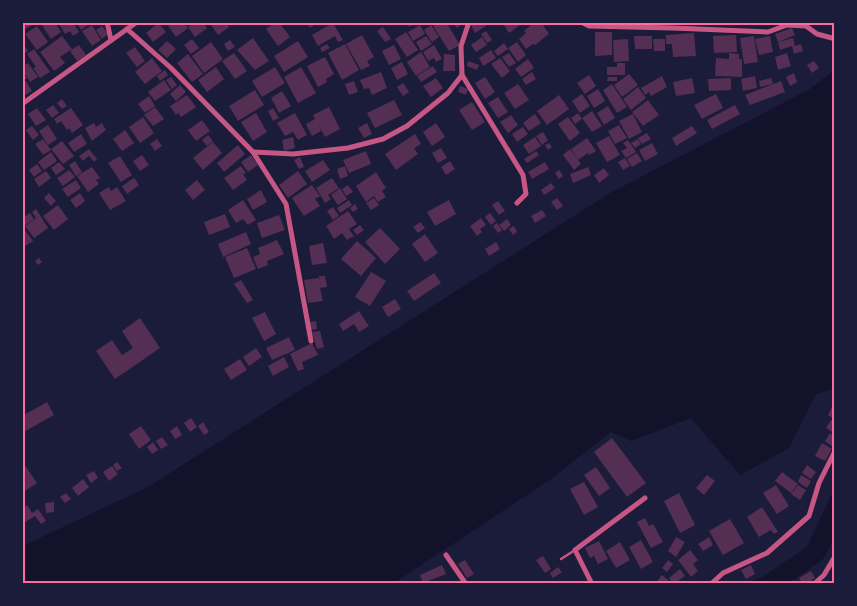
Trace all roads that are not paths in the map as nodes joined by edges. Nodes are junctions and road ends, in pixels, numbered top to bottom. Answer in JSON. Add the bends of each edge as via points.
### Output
{"nodes":[{"id":1,"x":107,"y":22,"type":"edge"},
{"id":2,"x":136,"y":22,"type":"edge"},
{"id":3,"x":469,"y":22,"type":"edge"},
{"id":4,"x":581,"y":22,"type":"edge"},
{"id":5,"x":126,"y":29,"type":"junction"},
{"id":6,"x":832,"y":38,"type":"dead end"},
{"id":7,"x":111,"y":40,"type":"junction"},
{"id":8,"x":462,"y":75,"type":"junction"},
{"id":9,"x":22,"y":104,"type":"edge"},
{"id":10,"x":253,"y":152,"type":"junction"},
{"id":11,"x":517,"y":203,"type":"dead end"},
{"id":12,"x":311,"y":341,"type":"dead end"},
{"id":13,"x":834,"y":453,"type":"edge"},
{"id":14,"x":645,"y":498,"type":"dead end"},
{"id":15,"x":575,"y":550,"type":"junction"},
{"id":16,"x":446,"y":554,"type":"dead end"},
{"id":17,"x":834,"y":558,"type":"edge"},
{"id":18,"x":561,"y":559,"type":"dead end"},
{"id":19,"x":466,"y":584,"type":"edge"},
{"id":20,"x":592,"y":584,"type":"edge"},
{"id":21,"x":710,"y":584,"type":"edge"},
{"id":22,"x":814,"y":584,"type":"edge"}],
"edges":[{"from":1,"to":7,"type":"street"},
{"from":2,"to":5,"type":"street"},
{"from":3,"to":8,"type":"street","via":[[461,46]]},
{"from":4,"to":6,"type":"street","via":[[588,26],[768,32],[788,24],[806,26],[817,34]]},
{"from":5,"to":7,"type":"street"},
{"from":5,"to":10,"type":"street","via":[[171,68]]},
{"from":7,"to":9,"type":"street"},
{"from":8,"to":10,"type":"street","via":[[448,93],[406,126],[383,139],[348,148],[293,154]]},
{"from":8,"to":11,"type":"street","via":[[524,175],[526,194]]},
{"from":10,"to":12,"type":"street","via":[[286,204]]},
{"from":13,"to":21,"type":"street","via":[[808,516],[767,553],[723,573]]},
{"from":14,"to":15,"type":"street"},
{"from":15,"to":18,"type":"lane"},
{"from":15,"to":20,"type":"street"},
{"from":16,"to":19,"type":"street"},
{"from":17,"to":22,"type":"street"}]}
